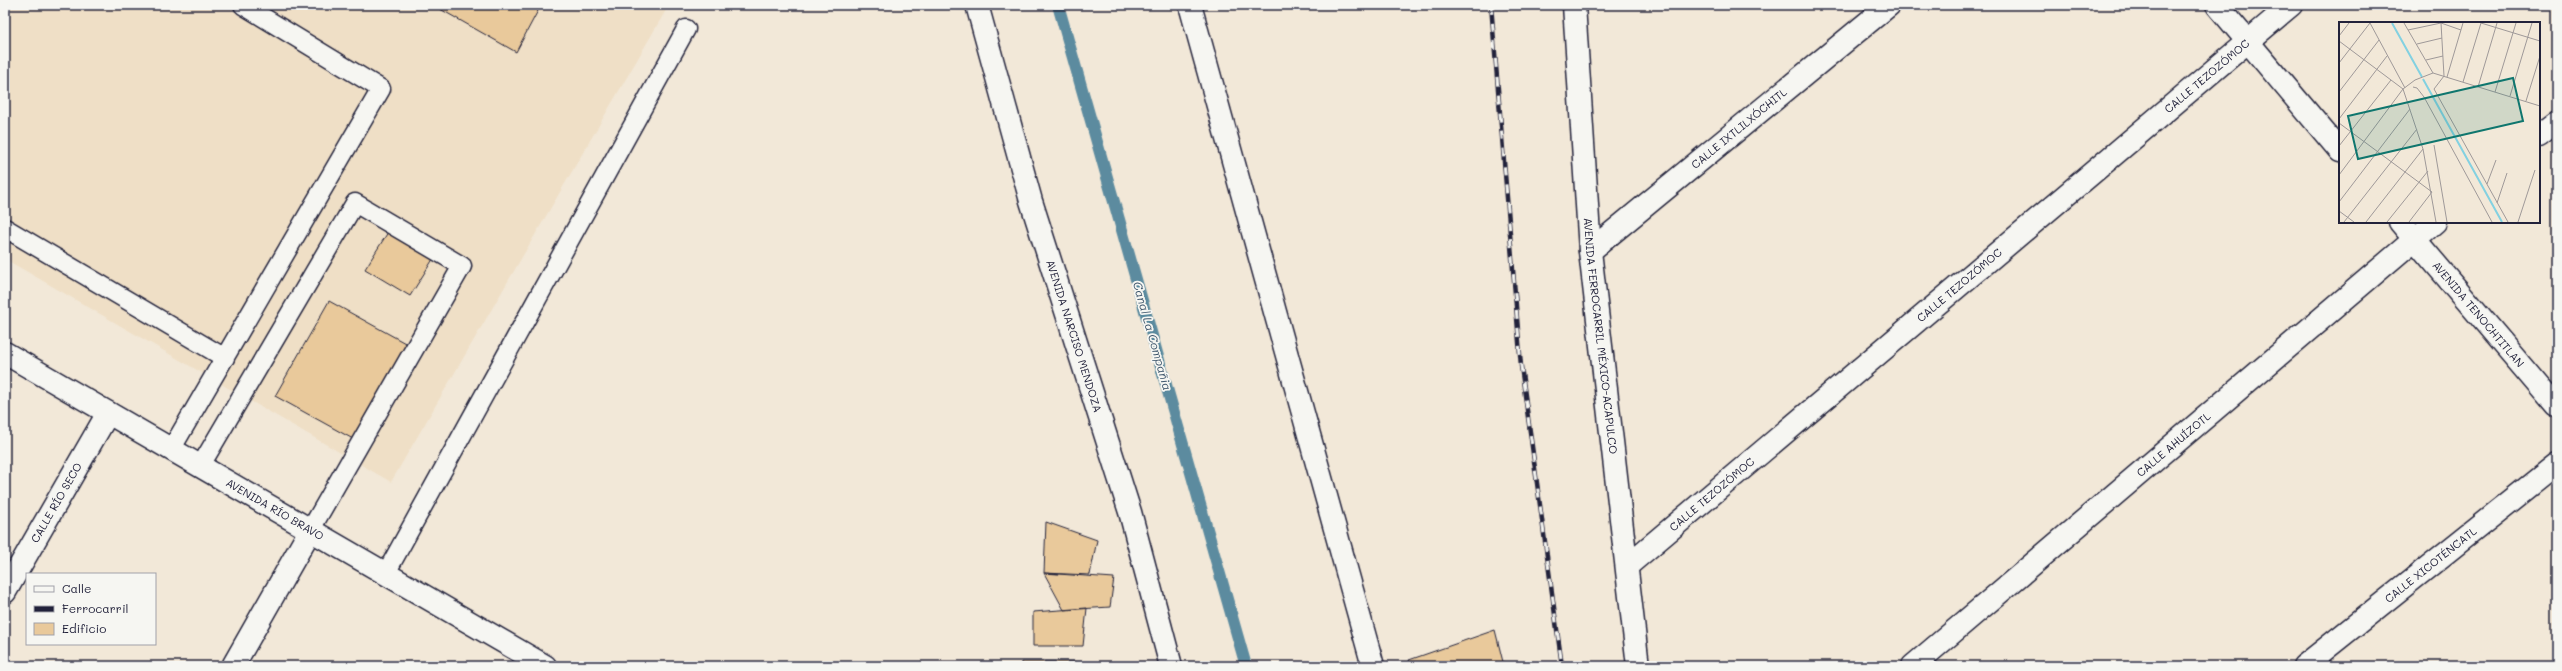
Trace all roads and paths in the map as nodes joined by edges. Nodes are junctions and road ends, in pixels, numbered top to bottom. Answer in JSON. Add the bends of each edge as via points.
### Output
{"nodes":[{"id":1,"x":243,"y":5,"type":"edge"},
{"id":2,"x":977,"y":5,"type":"edge"},
{"id":3,"x":1190,"y":5,"type":"edge"},
{"id":4,"x":1574,"y":5,"type":"edge"},
{"id":5,"x":1889,"y":5,"type":"edge"},
{"id":6,"x":2217,"y":5,"type":"edge"},
{"id":7,"x":2291,"y":5,"type":"edge"},
{"id":8,"x":686,"y":29,"type":"dead end"},
{"id":9,"x":2247,"y":41,"type":"junction"},
{"id":10,"x":2557,"y":122,"type":"edge"},
{"id":11,"x":2540,"y":135,"type":"edge"},
{"id":12,"x":2339,"y":150,"type":"edge"},
{"id":13,"x":2401,"y":223,"type":"edge"},
{"id":14,"x":2434,"y":223,"type":"edge"},
{"id":15,"x":5,"y":228,"type":"edge"},
{"id":16,"x":2414,"y":239,"type":"junction"},
{"id":17,"x":1590,"y":251,"type":"junction"},
{"id":18,"x":5,"y":353,"type":"edge"},
{"id":19,"x":225,"y":358,"type":"junction"},
{"id":20,"x":2557,"y":407,"type":"edge"},
{"id":21,"x":108,"y":413,"type":"junction"},
{"id":22,"x":172,"y":448,"type":"junction"},
{"id":23,"x":2557,"y":464,"type":"edge"},
{"id":24,"x":201,"y":465,"type":"junction"},
{"id":25,"x":311,"y":529,"type":"junction"},
{"id":26,"x":1627,"y":566,"type":"junction"},
{"id":27,"x":386,"y":573,"type":"junction"},
{"id":28,"x":5,"y":592,"type":"edge"},
{"id":29,"x":232,"y":666,"type":"edge"},
{"id":30,"x":544,"y":666,"type":"edge"},
{"id":31,"x":1171,"y":666,"type":"edge"},
{"id":32,"x":1373,"y":666,"type":"edge"},
{"id":33,"x":1638,"y":666,"type":"edge"},
{"id":34,"x":1912,"y":666,"type":"edge"},
{"id":35,"x":2304,"y":666,"type":"edge"}],
"edges":[{"from":1,"to":19,"type":"lane","via":[[381,89]]},
{"from":2,"to":31,"type":"street","name":"AVENIDA NARCISO MENDOZA","via":[[1031,201],[1130,512]]},
{"from":3,"to":32,"type":"street"},
{"from":4,"to":17,"type":"street","name":"AVENIDA FERROCARRIL MÉXICO-ACAPULCO"},
{"from":5,"to":17,"type":"street","name":"CALLE IXTLILXÓCHITL"},
{"from":6,"to":9,"type":"street"},
{"from":7,"to":9,"type":"street","name":"CALLE TEZOZÓMOC"},
{"from":8,"to":27,"type":"lane"},
{"from":9,"to":12,"type":"street"},
{"from":9,"to":26,"type":"street","name":"CALLE TEZOZÓMOC"},
{"from":10,"to":11,"type":"street"},
{"from":13,"to":16,"type":"street","name":"AVENIDA TENOCHTITLAN"},
{"from":14,"to":16,"type":"street","name":"CALLE AHUÍZOTL"},
{"from":15,"to":19,"type":"lane"},
{"from":16,"to":20,"type":"street","name":"AVENIDA TENOCHTITLAN"},
{"from":16,"to":34,"type":"street","name":"CALLE AHUÍZOTL"},
{"from":17,"to":26,"type":"street","name":"AVENIDA FERROCARRIL MÉXICO-ACAPULCO"},
{"from":18,"to":21,"type":"street","name":"AVENIDA RÍO BRAVO"},
{"from":19,"to":22,"type":"lane"},
{"from":21,"to":22,"type":"street","name":"AVENIDA RÍO BRAVO"},
{"from":21,"to":28,"type":"street","name":"CALLE RÍO SECO"},
{"from":22,"to":24,"type":"street","name":"AVENIDA RÍO BRAVO"},
{"from":23,"to":35,"type":"street","name":"CALLE XICOTÉNCATL"},
{"from":24,"to":25,"type":"street","name":"AVENIDA RÍO BRAVO"},
{"from":24,"to":25,"type":"lane","via":[[355,203],[462,266]]},
{"from":25,"to":27,"type":"street","name":"AVENIDA RÍO BRAVO"},
{"from":25,"to":29,"type":"street"},
{"from":26,"to":33,"type":"street","name":"AVENIDA FERROCARRIL MÉXICO-ACAPULCO"},
{"from":27,"to":30,"type":"street","name":"AVENIDA RÍO BRAVO"}]}
